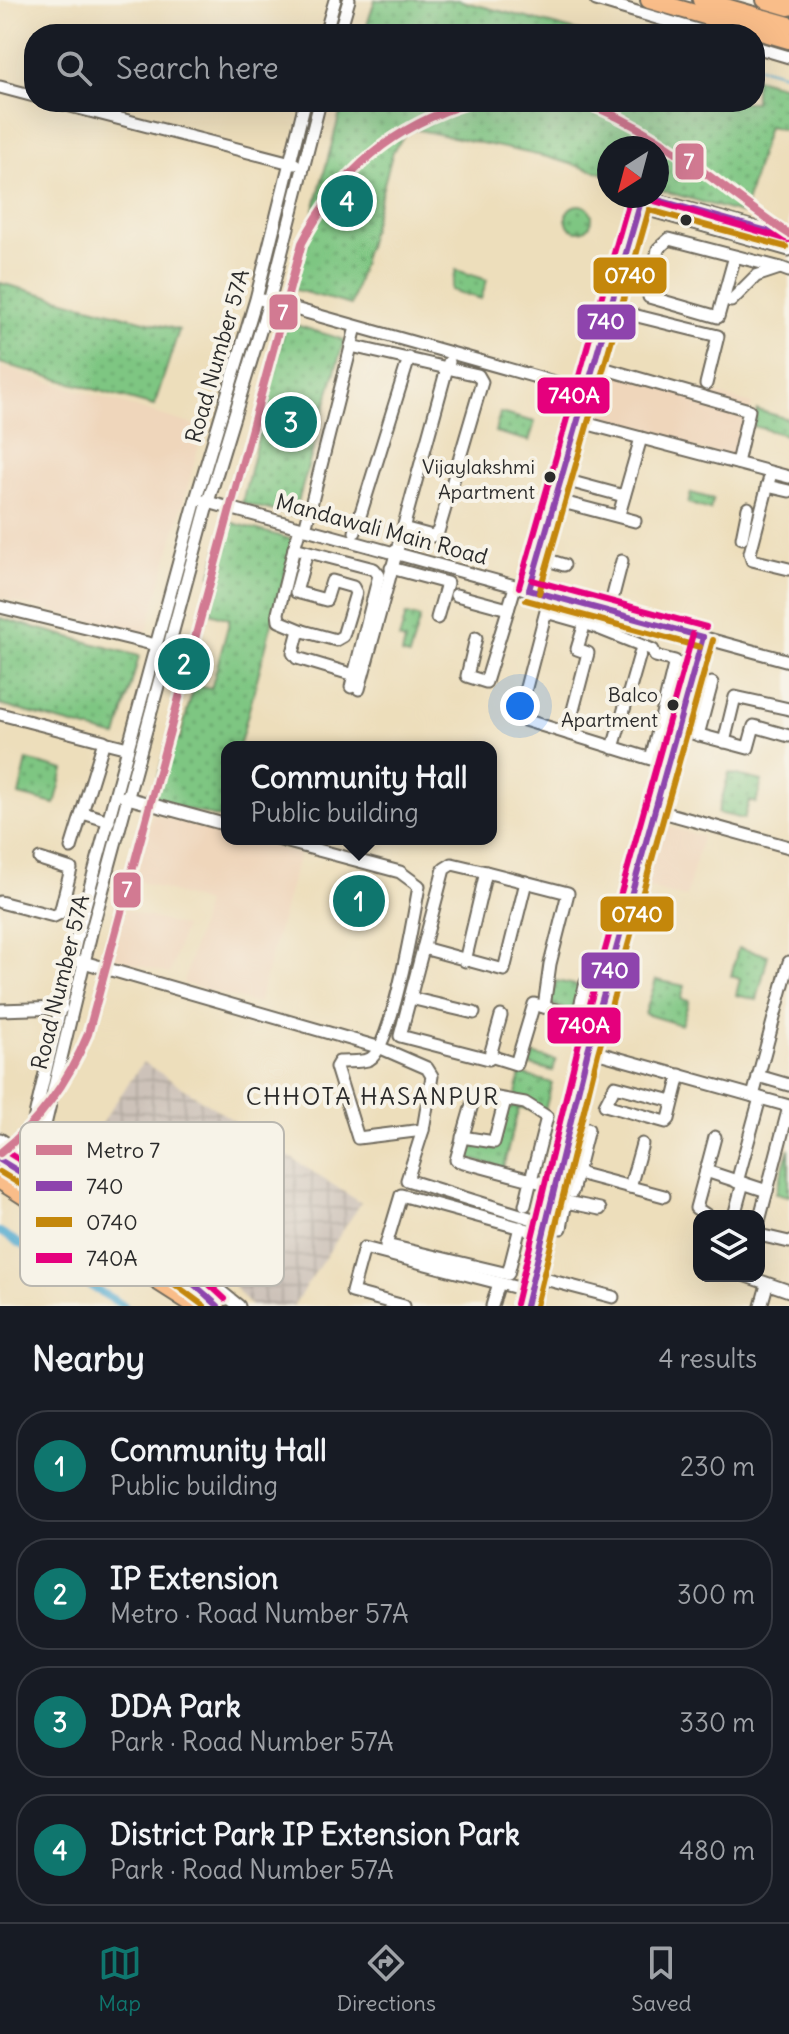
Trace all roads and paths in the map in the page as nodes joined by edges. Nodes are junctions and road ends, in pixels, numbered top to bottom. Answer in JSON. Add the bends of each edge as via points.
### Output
{"nodes":[{"id":1,"x":335,"y":0,"type":"edge"},
{"id":2,"x":349,"y":0,"type":"edge"},
{"id":3,"x":596,"y":0,"type":"edge"},
{"id":4,"x":649,"y":0,"type":"edge"},
{"id":5,"x":701,"y":0,"type":"edge"},
{"id":6,"x":765,"y":0,"type":"edge"},
{"id":7,"x":789,"y":7,"type":"edge"},
{"id":8,"x":328,"y":24,"type":"edge"},
{"id":9,"x":342,"y":24,"type":"edge"},
{"id":10,"x":677,"y":24,"type":"edge"},
{"id":11,"x":733,"y":24,"type":"edge"},
{"id":12,"x":789,"y":25,"type":"edge"},
{"id":13,"x":765,"y":33,"type":"edge"},
{"id":14,"x":789,"y":40,"type":"edge"},
{"id":15,"x":765,"y":50,"type":"edge"},
{"id":16,"x":789,"y":57,"type":"edge"},
{"id":17,"x":0,"y":87,"type":"edge"},
{"id":18,"x":24,"y":93,"type":"edge"},
{"id":19,"x":94,"y":112,"type":"edge"},
{"id":20,"x":302,"y":112,"type":"edge"},
{"id":21,"x":317,"y":112,"type":"edge"},
{"id":22,"x":288,"y":162,"type":"junction"},
{"id":23,"x":303,"y":165,"type":"junction"},
{"id":24,"x":669,"y":203,"type":"edge"},
{"id":25,"x":638,"y":208,"type":"edge"},
{"id":26,"x":642,"y":208,"type":"edge"},
{"id":27,"x":789,"y":237,"type":"edge"},
{"id":28,"x":789,"y":250,"type":"edge"},
{"id":29,"x":735,"y":256,"type":"junction"},
{"id":30,"x":785,"y":269,"type":"edge"},
{"id":31,"x":256,"y":299,"type":"junction"},
{"id":32,"x":731,"y":301,"type":"dead end"},
{"id":33,"x":269,"y":302,"type":"junction"},
{"id":34,"x":609,"y":309,"type":"junction"},
{"id":35,"x":356,"y":327,"type":"junction"},
{"id":36,"x":351,"y":346,"type":"junction"},
{"id":37,"x":451,"y":353,"type":"junction"},
{"id":38,"x":409,"y":358,"type":"junction"},
{"id":39,"x":592,"y":365,"type":"junction"},
{"id":40,"x":447,"y":368,"type":"junction"},
{"id":41,"x":706,"y":384,"type":"dead end"},
{"id":42,"x":586,"y":391,"type":"junction"},
{"id":43,"x":577,"y":421,"type":"junction"},
{"id":44,"x":641,"y":438,"type":"junction"},
{"id":45,"x":737,"y":463,"type":"junction"},
{"id":46,"x":771,"y":473,"type":"junction"},
{"id":47,"x":789,"y":477,"type":"edge"},
{"id":48,"x":561,"y":479,"type":"junction"},
{"id":49,"x":767,"y":486,"type":"junction"},
{"id":50,"x":789,"y":491,"type":"edge"},
{"id":51,"x":624,"y":496,"type":"junction"},
{"id":52,"x":555,"y":500,"type":"junction"},
{"id":53,"x":202,"y":501,"type":"junction"},
{"id":54,"x":748,"y":508,"type":"dead end"},
{"id":55,"x":620,"y":511,"type":"dead end"},
{"id":56,"x":635,"y":521,"type":"dead end"},
{"id":57,"x":302,"y":528,"type":"junction"},
{"id":58,"x":403,"y":528,"type":"junction"},
{"id":59,"x":355,"y":532,"type":"dead end"},
{"id":60,"x":742,"y":538,"type":"dead end"},
{"id":61,"x":300,"y":550,"type":"junction"},
{"id":62,"x":395,"y":554,"type":"junction"},
{"id":63,"x":538,"y":557,"type":"junction"},
{"id":64,"x":622,"y":561,"type":"dead end"},
{"id":65,"x":564,"y":565,"type":"dead end"},
{"id":66,"x":391,"y":568,"type":"junction"},
{"id":67,"x":789,"y":569,"type":"edge"},
{"id":68,"x":515,"y":587,"type":"junction"},
{"id":69,"x":529,"y":590,"type":"junction"},
{"id":70,"x":456,"y":595,"type":"dead end"},
{"id":71,"x":550,"y":596,"type":"junction"},
{"id":72,"x":0,"y":607,"type":"edge"},
{"id":73,"x":508,"y":609,"type":"junction"},
{"id":74,"x":609,"y":611,"type":"junction"},
{"id":75,"x":546,"y":612,"type":"junction"},
{"id":76,"x":437,"y":618,"type":"dead end"},
{"id":77,"x":585,"y":623,"type":"junction"},
{"id":78,"x":303,"y":631,"type":"junction"},
{"id":79,"x":703,"y":637,"type":"junction"},
{"id":80,"x":476,"y":638,"type":"dead end"},
{"id":81,"x":156,"y":645,"type":"junction"},
{"id":82,"x":642,"y":647,"type":"junction"},
{"id":83,"x":789,"y":661,"type":"edge"},
{"id":84,"x":712,"y":683,"type":"dead end"},
{"id":85,"x":354,"y":684,"type":"junction"},
{"id":86,"x":789,"y":709,"type":"edge"},
{"id":87,"x":0,"y":714,"type":"edge"},
{"id":88,"x":677,"y":729,"type":"junction"},
{"id":89,"x":567,"y":733,"type":"junction"},
{"id":90,"x":698,"y":735,"type":"junction"},
{"id":91,"x":789,"y":736,"type":"edge"},
{"id":92,"x":104,"y":742,"type":"junction"},
{"id":93,"x":724,"y":742,"type":"junction"},
{"id":94,"x":128,"y":748,"type":"junction"},
{"id":95,"x":613,"y":748,"type":"junction"},
{"id":96,"x":122,"y":796,"type":"junction"},
{"id":97,"x":655,"y":810,"type":"junction"},
{"id":98,"x":83,"y":813,"type":"junction"},
{"id":99,"x":109,"y":821,"type":"junction"},
{"id":100,"x":221,"y":823,"type":"edge"},
{"id":101,"x":299,"y":845,"type":"edge"},
{"id":102,"x":789,"y":847,"type":"edge"},
{"id":103,"x":71,"y":848,"type":"dead end"},
{"id":104,"x":40,"y":859,"type":"dead end"},
{"id":105,"x":486,"y":872,"type":"junction"},
{"id":106,"x":526,"y":882,"type":"junction"},
{"id":107,"x":65,"y":896,"type":"junction"},
{"id":108,"x":87,"y":901,"type":"junction"},
{"id":109,"x":0,"y":902,"type":"edge"},
{"id":110,"x":423,"y":948,"type":"junction"},
{"id":111,"x":465,"y":961,"type":"junction"},
{"id":112,"x":81,"y":962,"type":"junction"},
{"id":113,"x":789,"y":962,"type":"edge"},
{"id":114,"x":586,"y":982,"type":"dead end"},
{"id":115,"x":410,"y":998,"type":"junction"},
{"id":116,"x":544,"y":1007,"type":"junction"},
{"id":117,"x":62,"y":1008,"type":"junction"},
{"id":118,"x":0,"y":1010,"type":"edge"},
{"id":119,"x":474,"y":1013,"type":"dead end"},
{"id":120,"x":578,"y":1015,"type":"junction"},
{"id":121,"x":501,"y":1016,"type":"dead end"},
{"id":122,"x":596,"y":1020,"type":"junction"},
{"id":123,"x":381,"y":1048,"type":"junction"},
{"id":124,"x":588,"y":1050,"type":"junction"},
{"id":125,"x":490,"y":1056,"type":"junction"},
{"id":126,"x":680,"y":1075,"type":"junction"},
{"id":127,"x":758,"y":1076,"type":"junction"},
{"id":128,"x":789,"y":1085,"type":"edge"},
{"id":129,"x":756,"y":1097,"type":"junction"},
{"id":130,"x":505,"y":1100,"type":"junction"},
{"id":131,"x":672,"y":1101,"type":"junction"},
{"id":132,"x":789,"y":1107,"type":"edge"},
{"id":133,"x":33,"y":1122,"type":"edge"},
{"id":134,"x":45,"y":1122,"type":"edge"},
{"id":135,"x":588,"y":1129,"type":"dead end"},
{"id":136,"x":423,"y":1130,"type":"junction"},
{"id":137,"x":462,"y":1137,"type":"junction"},
{"id":138,"x":715,"y":1137,"type":"dead end"},
{"id":139,"x":0,"y":1139,"type":"edge"},
{"id":140,"x":642,"y":1144,"type":"dead end"},
{"id":141,"x":20,"y":1152,"type":"edge"},
{"id":142,"x":1,"y":1157,"type":"edge"},
{"id":143,"x":559,"y":1168,"type":"junction"},
{"id":144,"x":20,"y":1171,"type":"edge"},
{"id":145,"x":706,"y":1171,"type":"junction"},
{"id":146,"x":577,"y":1173,"type":"junction"},
{"id":147,"x":531,"y":1180,"type":"junction"},
{"id":148,"x":0,"y":1182,"type":"edge"},
{"id":149,"x":740,"y":1182,"type":"junction"},
{"id":150,"x":555,"y":1186,"type":"junction"},
{"id":151,"x":630,"y":1187,"type":"junction"},
{"id":152,"x":767,"y":1191,"type":"junction"},
{"id":153,"x":572,"y":1192,"type":"dead end"},
{"id":154,"x":19,"y":1194,"type":"edge"},
{"id":155,"x":664,"y":1196,"type":"dead end"},
{"id":156,"x":551,"y":1204,"type":"junction"},
{"id":157,"x":525,"y":1205,"type":"dead end"},
{"id":158,"x":565,"y":1208,"type":"junction"},
{"id":159,"x":600,"y":1209,"type":"dead end"},
{"id":160,"x":699,"y":1210,"type":"edge"},
{"id":161,"x":735,"y":1210,"type":"edge"},
{"id":162,"x":762,"y":1210,"type":"edge"},
{"id":163,"x":520,"y":1227,"type":"junction"},
{"id":164,"x":545,"y":1228,"type":"junction"},
{"id":165,"x":561,"y":1228,"type":"dead end"},
{"id":166,"x":765,"y":1236,"type":"edge"},
{"id":167,"x":789,"y":1242,"type":"edge"},
{"id":168,"x":533,"y":1276,"type":"junction"},
{"id":169,"x":760,"y":1282,"type":"edge"},
{"id":170,"x":499,"y":1283,"type":"junction"},
{"id":171,"x":767,"y":1285,"type":"junction"},
{"id":172,"x":163,"y":1286,"type":"edge"},
{"id":173,"x":197,"y":1286,"type":"edge"},
{"id":174,"x":217,"y":1286,"type":"edge"},
{"id":175,"x":530,"y":1291,"type":"junction"},
{"id":176,"x":789,"y":1291,"type":"edge"},
{"id":177,"x":613,"y":1297,"type":"dead end"},
{"id":178,"x":194,"y":1306,"type":"edge"},
{"id":179,"x":218,"y":1306,"type":"edge"},
{"id":180,"x":239,"y":1306,"type":"edge"},
{"id":181,"x":404,"y":1306,"type":"edge"},
{"id":182,"x":492,"y":1306,"type":"edge"},
{"id":183,"x":526,"y":1306,"type":"edge"},
{"id":184,"x":761,"y":1306,"type":"edge"}],
"edges":[{"from":1,"to":8,"type":"street"},
{"from":2,"to":9,"type":"street"},
{"from":3,"to":10,"type":"street"},
{"from":4,"to":11,"type":"highway"},
{"from":5,"to":12,"type":"highway"},
{"from":6,"to":7,"type":"highway"},
{"from":13,"to":14,"type":"highway"},
{"from":15,"to":16,"type":"street"},
{"from":17,"to":18,"type":"street"},
{"from":19,"to":22,"type":"street"},
{"from":20,"to":22,"type":"street","name":"Road Number 57A"},
{"from":21,"to":23,"type":"street","name":"Road Number 57A"},
{"from":22,"to":23,"type":"street"},
{"from":22,"to":31,"type":"street","name":"Road Number 57A"},
{"from":23,"to":33,"type":"street","name":"Road Number 57A"},
{"from":24,"to":27,"type":"street"},
{"from":25,"to":34,"type":"street"},
{"from":26,"to":28,"type":"street"},
{"from":29,"to":29,"type":"street","via":[[663,241],[649,297],[718,317]]},
{"from":29,"to":30,"type":"street"},
{"from":30,"to":32,"type":"street","via":[[756,276]]},
{"from":31,"to":33,"type":"street"},
{"from":31,"to":53,"type":"street","name":"Road Number 57A"},
{"from":33,"to":35,"type":"street"},
{"from":33,"to":53,"type":"street","name":"Road Number 57A"},
{"from":34,"to":39,"type":"street"},
{"from":34,"to":41,"type":"street","via":[[718,336]]},
{"from":35,"to":36,"type":"street"},
{"from":35,"to":37,"type":"street"},
{"from":36,"to":38,"type":"street"},
{"from":36,"to":57,"type":"street"},
{"from":37,"to":40,"type":"street"},
{"from":37,"to":42,"type":"street"},
{"from":38,"to":40,"type":"street"},
{"from":38,"to":59,"type":"street"},
{"from":39,"to":42,"type":"street"},
{"from":39,"to":45,"type":"street","via":[[749,410]]},
{"from":40,"to":58,"type":"street"},
{"from":40,"to":58,"type":"street","via":[[478,375],[482,382],[438,532],[432,536]]},
{"from":42,"to":43,"type":"street"},
{"from":43,"to":44,"type":"street"},
{"from":43,"to":48,"type":"street"},
{"from":44,"to":45,"type":"street"},
{"from":44,"to":51,"type":"street"},
{"from":45,"to":46,"type":"street"},
{"from":46,"to":47,"type":"street"},
{"from":46,"to":49,"type":"street"},
{"from":48,"to":51,"type":"street"},
{"from":48,"to":52,"type":"street"},
{"from":49,"to":50,"type":"street"},
{"from":49,"to":67,"type":"street","via":[[750,553],[752,560]]},
{"from":51,"to":55,"type":"street"},
{"from":52,"to":56,"type":"street"},
{"from":52,"to":63,"type":"street"},
{"from":53,"to":57,"type":"street","name":"Mandawali Main Road"},
{"from":53,"to":81,"type":"street","name":"Road Number 57A"},
{"from":53,"to":96,"type":"street","name":"Road Number 57A"},
{"from":54,"to":60,"type":"street"},
{"from":57,"to":61,"type":"street"},
{"from":57,"to":62,"type":"street","name":"Mandawali Main Road"},
{"from":58,"to":62,"type":"street"},
{"from":61,"to":78,"type":"street","via":[[278,613],[279,621]]},
{"from":61,"to":78,"type":"street","via":[[296,592],[326,600],[332,581],[353,587],[356,593],[343,636],[336,640]]},
{"from":61,"to":85,"type":"street","via":[[374,569],[379,575]]},
{"from":62,"to":66,"type":"street"},
{"from":62,"to":68,"type":"street","name":"Mandawali Main Road"},
{"from":63,"to":65,"type":"street"},
{"from":63,"to":69,"type":"street"},
{"from":64,"to":74,"type":"street"},
{"from":66,"to":76,"type":"street","via":[[447,583]]},
{"from":66,"to":85,"type":"street"},
{"from":68,"to":69,"type":"street","name":"Mandawali Main Road"},
{"from":68,"to":73,"type":"street"},
{"from":69,"to":71,"type":"street","name":"Mandawali Main Road"},
{"from":70,"to":73,"type":"street"},
{"from":71,"to":74,"type":"street","name":"Mandawali Main Road"},
{"from":71,"to":75,"type":"street"},
{"from":72,"to":81,"type":"street"},
{"from":73,"to":80,"type":"street","via":[[486,682],[467,676]]},
{"from":74,"to":79,"type":"street","name":"Mandawali Main Road"},
{"from":75,"to":77,"type":"street"},
{"from":75,"to":89,"type":"street","via":[[518,718]]},
{"from":77,"to":82,"type":"street"},
{"from":77,"to":89,"type":"street","via":[[577,649],[588,653]]},
{"from":78,"to":85,"type":"street","via":[[293,653],[297,658]]},
{"from":79,"to":83,"type":"street","name":"Mandawali Main Road"},
{"from":79,"to":88,"type":"street"},
{"from":81,"to":94,"type":"street","name":"Road Number 57A"},
{"from":82,"to":95,"type":"street"},
{"from":82,"to":95,"type":"street","via":[[675,664],[651,759]]},
{"from":84,"to":90,"type":"street"},
{"from":86,"to":93,"type":"street","via":[[735,697]]},
{"from":87,"to":92,"type":"street"},
{"from":88,"to":90,"type":"street"},
{"from":88,"to":97,"type":"street"},
{"from":89,"to":95,"type":"street"},
{"from":90,"to":93,"type":"street"},
{"from":91,"to":93,"type":"street","via":[[754,726],[748,748]]},
{"from":92,"to":94,"type":"street"},
{"from":92,"to":98,"type":"street"},
{"from":94,"to":96,"type":"street","name":"Road Number 57A"},
{"from":96,"to":99,"type":"street","name":"Road Number 57A"},
{"from":96,"to":100,"type":"street"},
{"from":96,"to":112,"type":"street","name":"Road Number 57A"},
{"from":97,"to":102,"type":"street"},
{"from":97,"to":122,"type":"street"},
{"from":98,"to":99,"type":"street"},
{"from":98,"to":103,"type":"street"},
{"from":99,"to":108,"type":"street","name":"Road Number 57A"},
{"from":101,"to":123,"type":"street","via":[[400,872],[419,886]]},
{"from":104,"to":107,"type":"street","via":[[71,869]]},
{"from":105,"to":106,"type":"street"},
{"from":105,"to":110,"type":"street","via":[[452,864],[444,869]]},
{"from":105,"to":111,"type":"street"},
{"from":106,"to":111,"type":"street","via":[[504,970]]},
{"from":106,"to":116,"type":"street","via":[[568,893]]},
{"from":107,"to":108,"type":"street"},
{"from":107,"to":109,"type":"street","via":[[54,916]]},
{"from":108,"to":112,"type":"street","name":"Road Number 57A"},
{"from":110,"to":111,"type":"street"},
{"from":110,"to":115,"type":"street"},
{"from":112,"to":117,"type":"street","name":"Road Number 57A"},
{"from":112,"to":123,"type":"street"},
{"from":112,"to":134,"type":"street","name":"Road Number 57A"},
{"from":113,"to":127,"type":"street"},
{"from":114,"to":120,"type":"street"},
{"from":115,"to":119,"type":"street"},
{"from":115,"to":125,"type":"street","via":[[400,1036]]},
{"from":116,"to":120,"type":"street"},
{"from":116,"to":125,"type":"street","via":[[534,1004],[516,1064]]},
{"from":117,"to":118,"type":"street"},
{"from":117,"to":133,"type":"street","name":"Road Number 57A"},
{"from":120,"to":122,"type":"street"},
{"from":121,"to":125,"type":"street"},
{"from":122,"to":124,"type":"street"},
{"from":123,"to":136,"type":"street","via":[[431,1073]]},
{"from":123,"to":136,"type":"street","via":[[368,1060],[337,1065],[355,1136],[369,1139]]},
{"from":124,"to":126,"type":"street"},
{"from":124,"to":143,"type":"street"},
{"from":126,"to":129,"type":"street"},
{"from":126,"to":131,"type":"street"},
{"from":127,"to":128,"type":"street"},
{"from":127,"to":129,"type":"street"},
{"from":129,"to":132,"type":"street"},
{"from":129,"to":149,"type":"street"},
{"from":130,"to":137,"type":"street","via":[[475,1094]]},
{"from":130,"to":137,"type":"street","via":[[494,1142]]},
{"from":130,"to":147,"type":"street","via":[[525,1103],[547,1117]]},
{"from":131,"to":131,"type":"street","via":[[669,1119],[663,1122],[605,1105],[615,1086]]},
{"from":132,"to":152,"type":"street"},
{"from":135,"to":146,"type":"street"},
{"from":136,"to":164,"type":"street","via":[[407,1180]]},
{"from":137,"to":147,"type":"street","via":[[456,1160]]},
{"from":138,"to":145,"type":"street"},
{"from":139,"to":141,"type":"street"},
{"from":140,"to":151,"type":"street"},
{"from":142,"to":144,"type":"main road"},
{"from":143,"to":146,"type":"street"},
{"from":143,"to":150,"type":"street"},
{"from":145,"to":149,"type":"street"},
{"from":145,"to":160,"type":"street"},
{"from":146,"to":151,"type":"street"},
{"from":146,"to":153,"type":"street"},
{"from":147,"to":150,"type":"street"},
{"from":147,"to":157,"type":"street"},
{"from":148,"to":154,"type":"main road"},
{"from":149,"to":152,"type":"street"},
{"from":149,"to":161,"type":"street"},
{"from":150,"to":156,"type":"street"},
{"from":151,"to":155,"type":"street"},
{"from":152,"to":162,"type":"street"},
{"from":156,"to":158,"type":"street"},
{"from":156,"to":164,"type":"street"},
{"from":158,"to":159,"type":"street","via":[[566,1202]]},
{"from":158,"to":165,"type":"street"},
{"from":163,"to":163,"type":"street","via":[[508,1274],[386,1245],[401,1195]]},
{"from":163,"to":164,"type":"street"},
{"from":164,"to":168,"type":"street"},
{"from":166,"to":167,"type":"street"},
{"from":168,"to":175,"type":"street"},
{"from":168,"to":177,"type":"street"},
{"from":169,"to":171,"type":"street"},
{"from":170,"to":175,"type":"street"},
{"from":170,"to":181,"type":"street","via":[[364,1248],[352,1292]]},
{"from":170,"to":182,"type":"street"},
{"from":171,"to":176,"type":"street"},
{"from":171,"to":184,"type":"street"},
{"from":172,"to":178,"type":"main road"},
{"from":173,"to":179,"type":"main road"},
{"from":174,"to":180,"type":"street"},
{"from":175,"to":183,"type":"street"}]}
